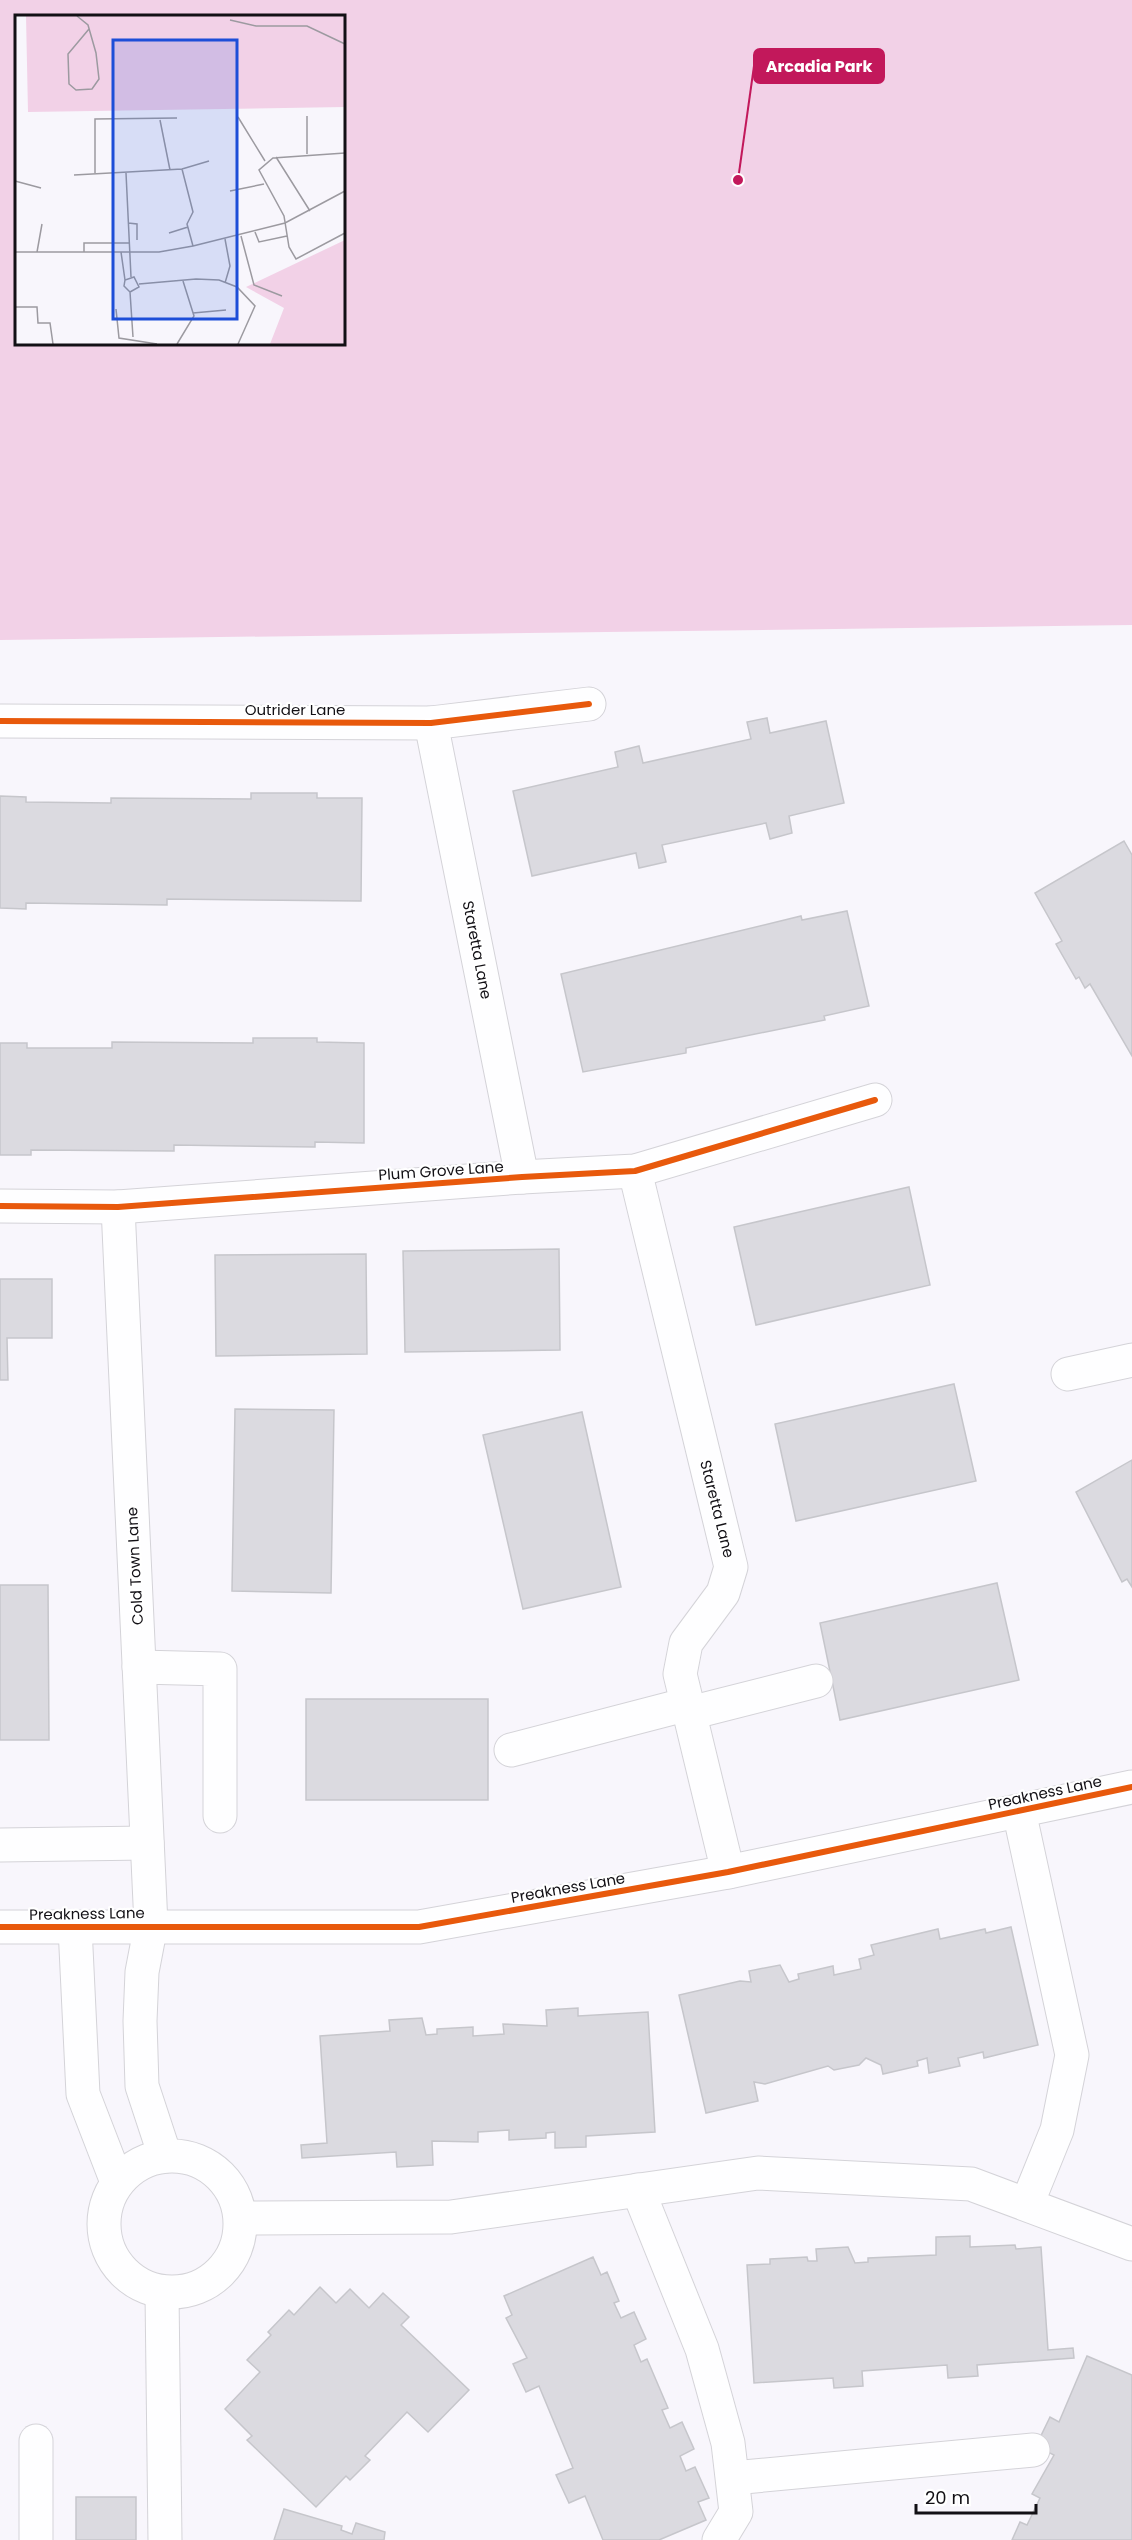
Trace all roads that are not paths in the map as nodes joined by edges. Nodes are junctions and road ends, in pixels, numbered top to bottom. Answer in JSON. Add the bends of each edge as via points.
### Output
{"nodes":[{"id":1,"x":589,"y":704,"type":"dead end"},
{"id":2,"x":0,"y":721,"type":"edge"},
{"id":3,"x":431,"y":723,"type":"junction"},
{"id":4,"x":875,"y":1100,"type":"dead end"},
{"id":5,"x":635,"y":1171,"type":"junction"},
{"id":6,"x":522,"y":1177,"type":"junction"},
{"id":7,"x":0,"y":1206,"type":"edge"},
{"id":8,"x":118,"y":1207,"type":"junction"},
{"id":9,"x":1132,"y":1360,"type":"edge"},
{"id":10,"x":1068,"y":1374,"type":"dead end"},
{"id":11,"x":139,"y":1667,"type":"junction"},
{"id":12,"x":816,"y":1681,"type":"dead end"},
{"id":13,"x":689,"y":1708,"type":"junction"},
{"id":14,"x":511,"y":1750,"type":"dead end"},
{"id":15,"x":1132,"y":1787,"type":"edge"},
{"id":16,"x":1019,"y":1811,"type":"junction"},
{"id":17,"x":220,"y":1815,"type":"dead end"},
{"id":18,"x":147,"y":1843,"type":"junction"},
{"id":19,"x":0,"y":1845,"type":"edge"},
{"id":20,"x":728,"y":1872,"type":"junction"},
{"id":21,"x":151,"y":1925,"type":"junction"},
{"id":22,"x":0,"y":1927,"type":"edge"},
{"id":23,"x":75,"y":1927,"type":"junction"},
{"id":24,"x":165,"y":2156,"type":"junction"},
{"id":25,"x":117,"y":2182,"type":"junction"},
{"id":26,"x":638,"y":2190,"type":"junction"},
{"id":27,"x":1027,"y":2204,"type":"junction"},
{"id":28,"x":242,"y":2218,"type":"junction"},
{"id":29,"x":1132,"y":2244,"type":"edge"},
{"id":30,"x":162,"y":2293,"type":"junction"},
{"id":31,"x":36,"y":2441,"type":"dead end"},
{"id":32,"x":1033,"y":2450,"type":"dead end"},
{"id":33,"x":733,"y":2478,"type":"junction"},
{"id":34,"x":36,"y":2540,"type":"edge"},
{"id":35,"x":165,"y":2540,"type":"edge"},
{"id":36,"x":719,"y":2540,"type":"edge"}],
"edges":[{"from":1,"to":3,"type":"street","name":"Outrider Lane"},
{"from":2,"to":3,"type":"street","name":"Outrider Lane"},
{"from":3,"to":6,"type":"street","name":"Staretta Lane"},
{"from":4,"to":5,"type":"street","name":"Plum Grove Lane"},
{"from":5,"to":6,"type":"street","name":"Plum Grove Lane"},
{"from":5,"to":13,"type":"street","name":"Staretta Lane","via":[[731,1567],[723,1593],[686,1643],[680,1674]]},
{"from":6,"to":8,"type":"street","name":"Plum Grove Lane"},
{"from":7,"to":8,"type":"street","name":"Plum Grove Lane"},
{"from":8,"to":11,"type":"street","name":"Cold Town Lane"},
{"from":9,"to":10,"type":"street"},
{"from":11,"to":17,"type":"street","via":[[220,1669]]},
{"from":11,"to":18,"type":"street","name":"Cold Town Lane"},
{"from":12,"to":13,"type":"street"},
{"from":13,"to":14,"type":"street"},
{"from":13,"to":20,"type":"street","name":"Staretta Lane"},
{"from":15,"to":16,"type":"street","name":"Preakness Lane"},
{"from":16,"to":20,"type":"street","name":"Preakness Lane"},
{"from":16,"to":27,"type":"street","via":[[1072,2055],[1057,2130]]},
{"from":18,"to":19,"type":"street"},
{"from":18,"to":21,"type":"street","name":"Cold Town Lane"},
{"from":20,"to":21,"type":"street","name":"Preakness Lane","via":[[419,1927]]},
{"from":21,"to":23,"type":"street","name":"Preakness Lane"},
{"from":21,"to":24,"type":"street","name":"Cold Town Lane","via":[[142,1972],[142,2086]]},
{"from":22,"to":23,"type":"street","name":"Preakness Lane"},
{"from":23,"to":25,"type":"street","via":[[83,2094]]},
{"from":24,"to":25,"type":"street","via":[[138,2164]]},
{"from":24,"to":28,"type":"street","via":[[192,2158],[216,2171],[234,2192]]},
{"from":25,"to":30,"type":"street","via":[[105,2208],[104,2236],[114,2263],[135,2283]]},
{"from":26,"to":27,"type":"street","via":[[758,2173],[971,2184]]},
{"from":26,"to":28,"type":"street","via":[[451,2217]]},
{"from":26,"to":33,"type":"street","via":[[702,2349],[728,2443]]},
{"from":27,"to":29,"type":"street"},
{"from":28,"to":30,"type":"street","via":[[239,2243],[228,2265],[210,2283],[187,2292]]},
{"from":30,"to":35,"type":"street"},
{"from":31,"to":34,"type":"street"},
{"from":32,"to":33,"type":"street"},
{"from":33,"to":36,"type":"street","via":[[736,2512]]}]}
